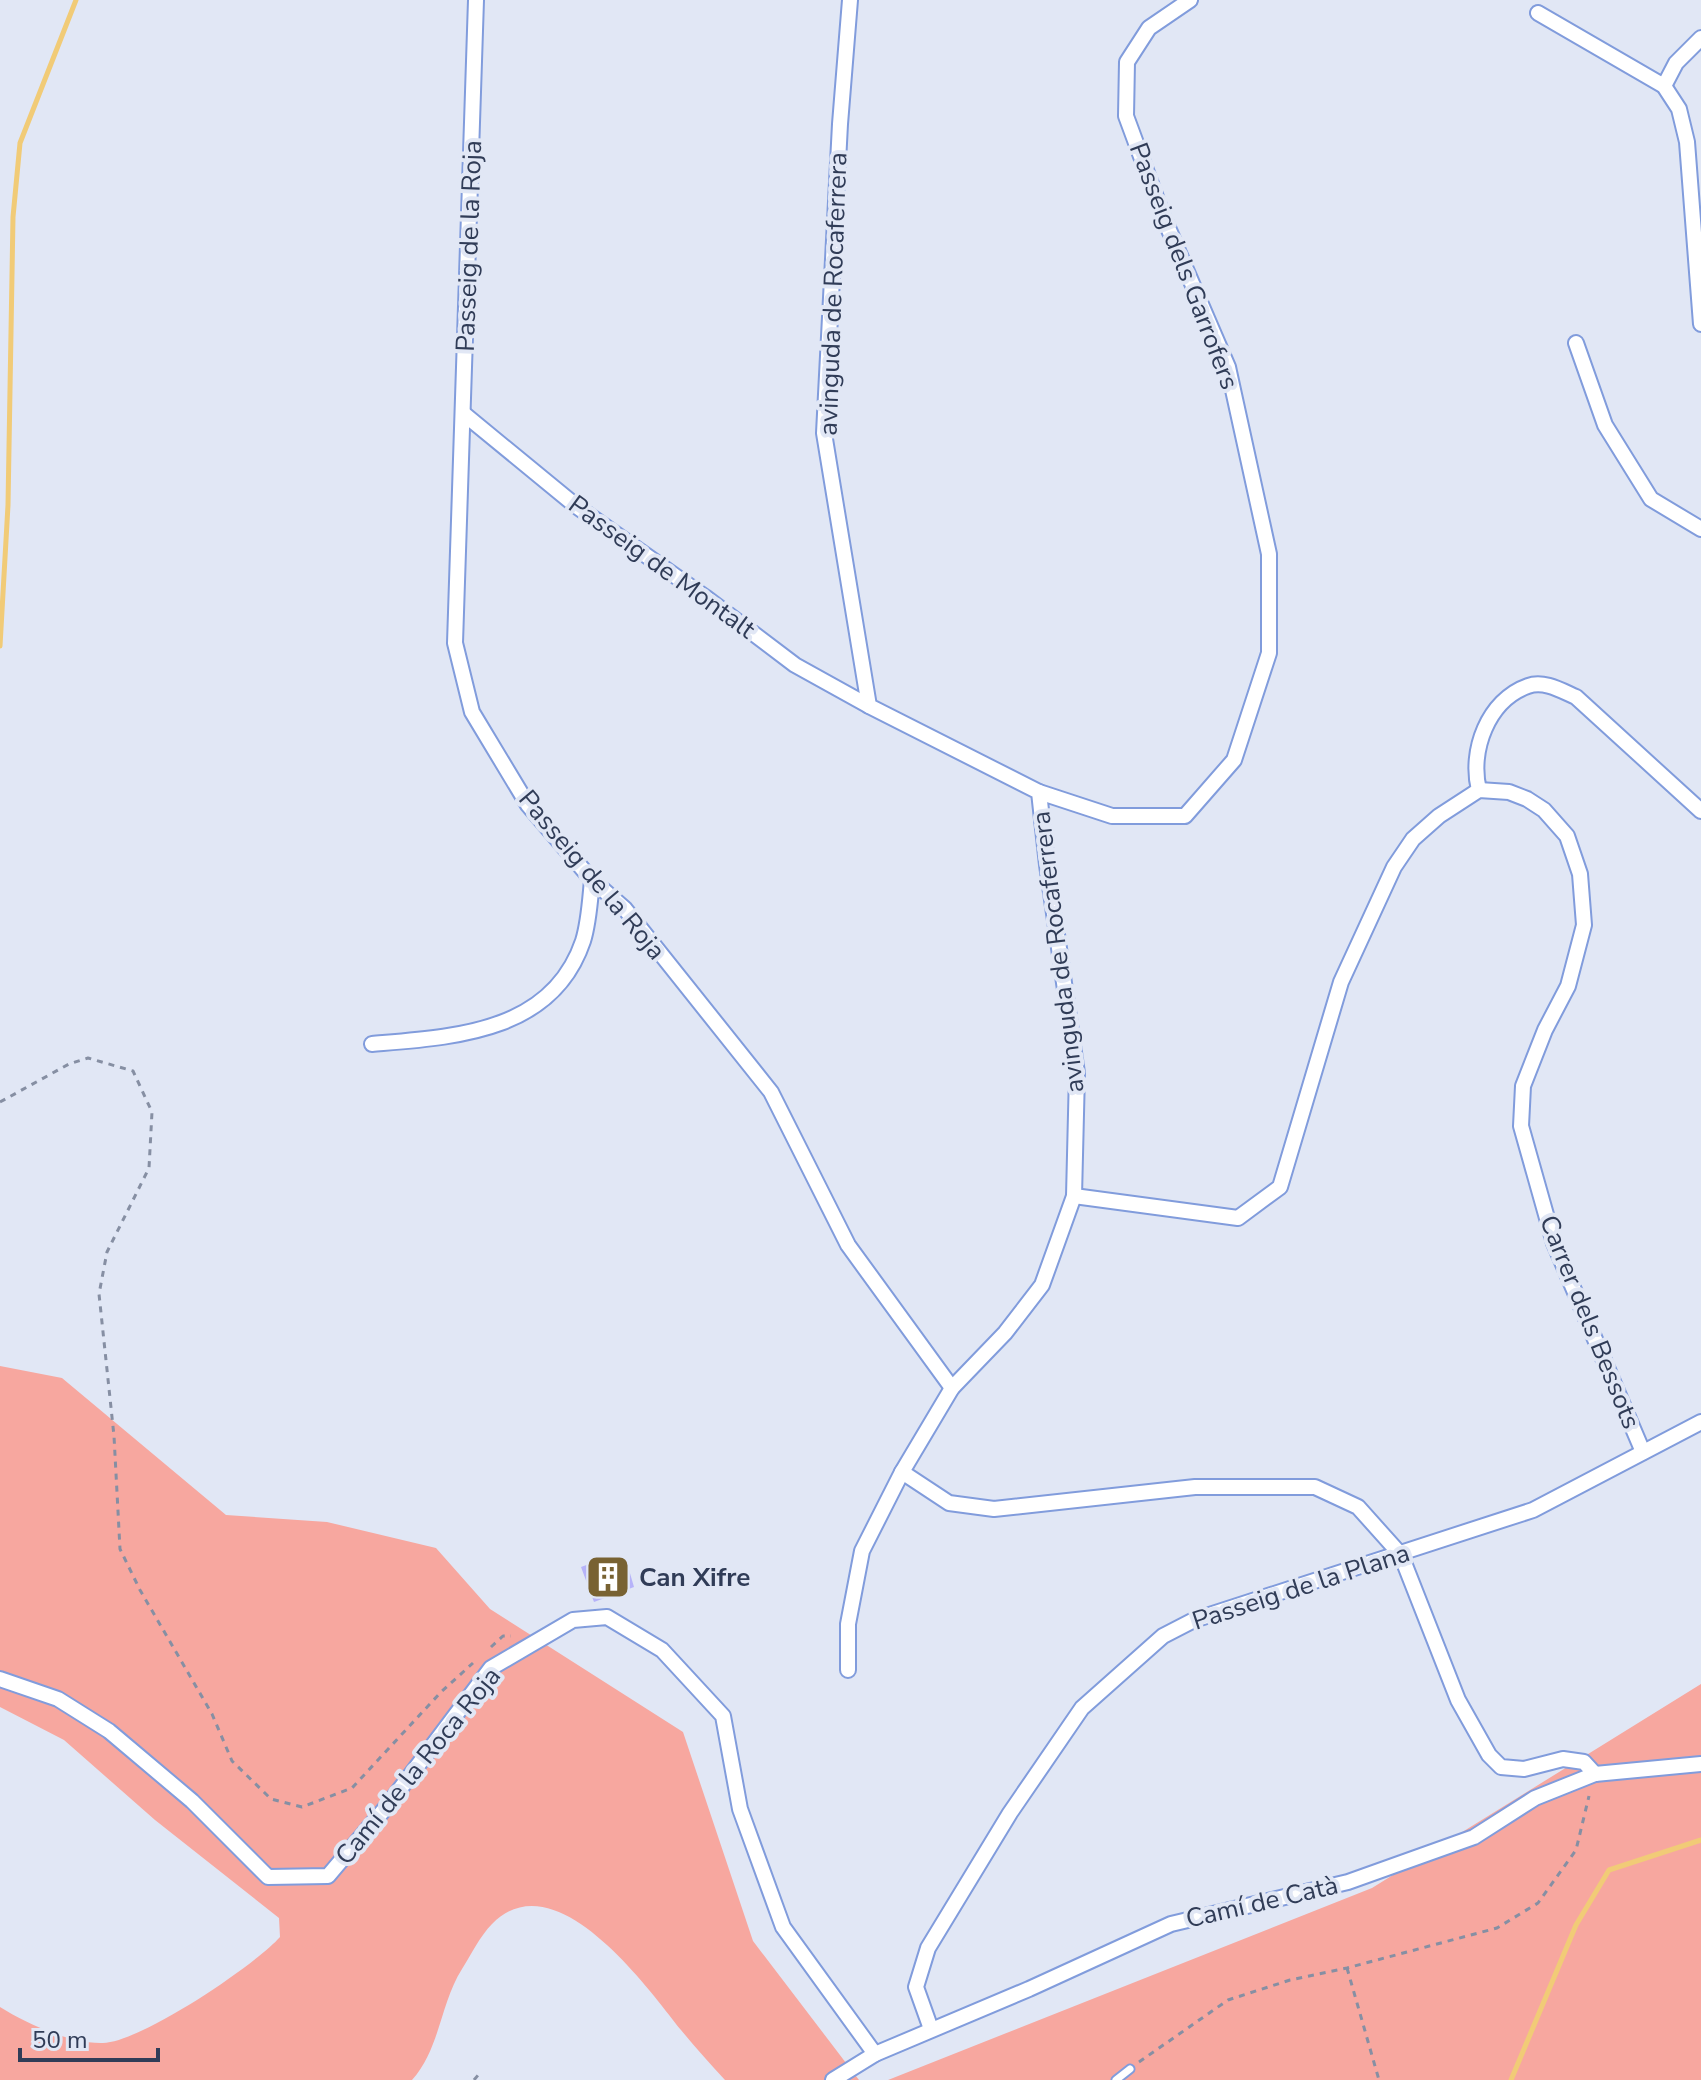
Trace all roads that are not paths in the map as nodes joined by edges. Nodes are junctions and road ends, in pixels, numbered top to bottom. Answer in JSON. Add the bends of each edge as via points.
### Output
{"nodes":[{"id":1,"x":476,"y":0,"type":"edge"},
{"id":2,"x":850,"y":0,"type":"edge"},
{"id":3,"x":1190,"y":0,"type":"edge"},
{"id":4,"x":1538,"y":13,"type":"dead end"},
{"id":5,"x":1701,"y":38,"type":"edge"},
{"id":6,"x":1664,"y":86,"type":"junction"},
{"id":7,"x":1701,"y":324,"type":"edge"},
{"id":8,"x":1576,"y":343,"type":"dead end"},
{"id":9,"x":464,"y":414,"type":"junction"},
{"id":10,"x":1701,"y":529,"type":"edge"},
{"id":11,"x":869,"y":706,"type":"junction"},
{"id":12,"x":1479,"y":790,"type":"junction"},
{"id":13,"x":1039,"y":792,"type":"junction"},
{"id":14,"x":1701,"y":811,"type":"edge"},
{"id":15,"x":592,"y":880,"type":"junction"},
{"id":16,"x":372,"y":1044,"type":"dead end"},
{"id":17,"x":1074,"y":1196,"type":"junction"},
{"id":18,"x":952,"y":1388,"type":"junction"},
{"id":19,"x":1701,"y":1422,"type":"edge"},
{"id":20,"x":1643,"y":1452,"type":"junction"},
{"id":21,"x":902,"y":1472,"type":"junction"},
{"id":22,"x":1401,"y":1555,"type":"junction"},
{"id":23,"x":848,"y":1670,"type":"dead end"},
{"id":24,"x":0,"y":1679,"type":"edge"},
{"id":25,"x":1701,"y":1764,"type":"edge"},
{"id":26,"x":1595,"y":1774,"type":"junction"},
{"id":27,"x":931,"y":2029,"type":"junction"},
{"id":28,"x":875,"y":2054,"type":"junction"},
{"id":29,"x":1130,"y":2069,"type":"road end"},
{"id":30,"x":833,"y":2080,"type":"edge"},
{"id":31,"x":1116,"y":2080,"type":"edge"}],
"edges":[{"from":1,"to":9,"type":"street","name":"Passeig de la Roja"},
{"from":2,"to":11,"type":"street","name":"avinguda de Rocaferrera","via":[[824,433]]},
{"from":3,"to":13,"type":"street","name":"Passeig dels Garrofers","via":[[1149,28],[1127,62],[1126,116],[1228,367],[1269,554],[1269,653],[1234,760],[1185,816],[1112,816]]},
{"from":4,"to":6,"type":"street"},
{"from":5,"to":6,"type":"street","via":[[1676,63]]},
{"from":6,"to":7,"type":"street","via":[[1679,109],[1687,142]]},
{"from":8,"to":10,"type":"street","via":[[1605,425],[1651,499]]},
{"from":9,"to":11,"type":"street","name":"Passeig de Montalt","via":[[576,506],[795,665]]},
{"from":9,"to":15,"type":"street","name":"Passeig de la Roja","via":[[455,643],[472,712],[528,805]]},
{"from":11,"to":13,"type":"street","name":"avinguda de Rocaferrera"},
{"from":12,"to":14,"type":"street","via":[[1484,728],[1498,705],[1529,685],[1551,686],[1576,697]]},
{"from":12,"to":17,"type":"street","via":[[1413,839],[1394,867],[1341,982],[1280,1187],[1238,1218]]},
{"from":12,"to":20,"type":"street","name":"Carrer dels Bessots","via":[[1509,792],[1544,810],[1567,836],[1580,874],[1584,925],[1568,986],[1523,1086],[1521,1126],[1554,1243]]},
{"from":13,"to":17,"type":"street","name":"avinguda de Rocaferrera","via":[[1077,1073]]},
{"from":15,"to":16,"type":"street","via":[[583,941],[564,980],[533,1009],[485,1029]]},
{"from":15,"to":18,"type":"street","name":"Passeig de la Roja","via":[[625,909],[771,1092],[848,1245]]},
{"from":17,"to":18,"type":"street","name":"avinguda de Rocaferrera","via":[[1042,1285]]},
{"from":18,"to":21,"type":"street","name":"avinguda de Rocaferrera"},
{"from":19,"to":20,"type":"street","name":"Passeig de la Plana"},
{"from":20,"to":22,"type":"street","name":"Passeig de la Plana","via":[[1533,1510]]},
{"from":21,"to":22,"type":"street","via":[[949,1503],[994,1509],[1195,1487],[1315,1487],[1358,1507]]},
{"from":21,"to":23,"type":"street","name":"avinguda de Rocaferrera","via":[[862,1551],[848,1624]]},
{"from":22,"to":26,"type":"street","via":[[1458,1700],[1489,1755],[1501,1767],[1524,1769],[1563,1759],[1584,1762]]},
{"from":22,"to":27,"type":"street","name":"Passeig de la Plana","via":[[1194,1620],[1163,1636],[1082,1708],[928,1948],[916,1987]]},
{"from":24,"to":28,"type":"street","name":"Camí de la Roca Roja","via":[[58,1699],[109,1731],[192,1801],[268,1877],[328,1876],[491,1668],[573,1620],[607,1617],[662,1650],[723,1716],[740,1809],[783,1927]]},
{"from":25,"to":26,"type":"street","name":"Camí de Catà"},
{"from":26,"to":27,"type":"street","name":"Camí de Catà","via":[[1535,1798],[1474,1837],[1348,1882],[1171,1924]]},
{"from":27,"to":28,"type":"street","name":"Camí de Catà"},
{"from":28,"to":30,"type":"street","name":"Camí de Catà"},
{"from":29,"to":31,"type":"lane"}]}
